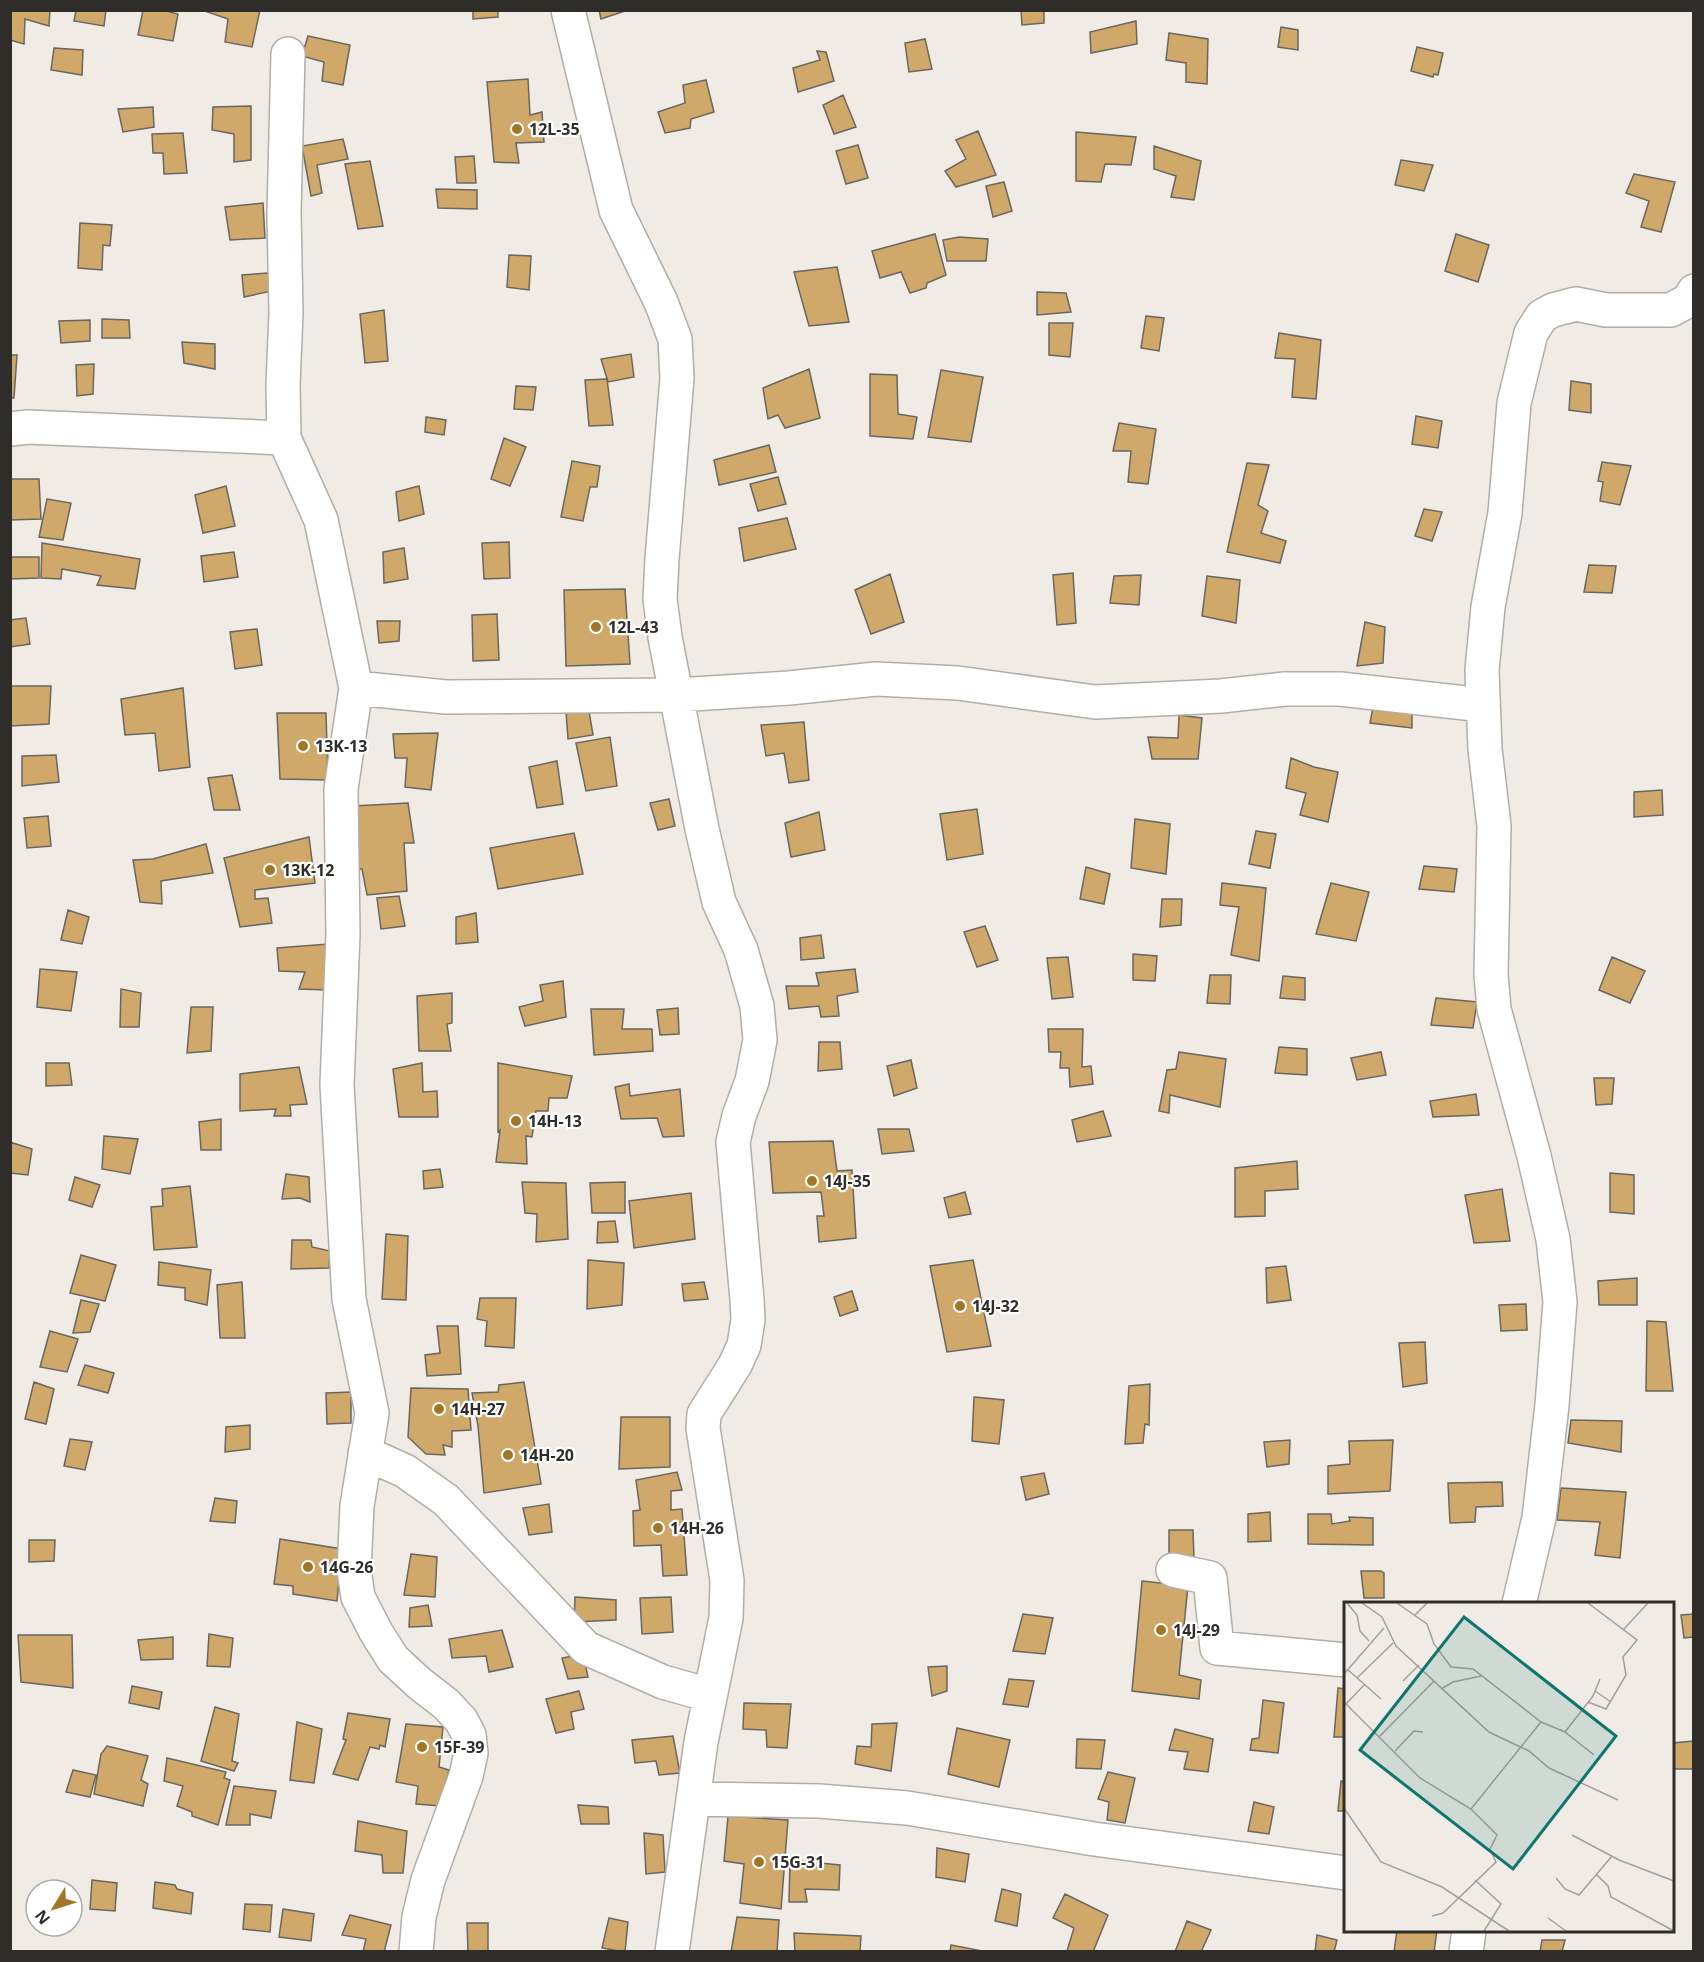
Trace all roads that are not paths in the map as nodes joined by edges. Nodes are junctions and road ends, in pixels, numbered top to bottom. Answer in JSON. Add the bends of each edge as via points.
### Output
{"nodes":[{"id":1,"x":568,"y":10,"type":"edge"},
{"id":2,"x":288,"y":54,"type":"dead end"},
{"id":3,"x":1694,"y":291,"type":"edge"},
{"id":4,"x":10,"y":429,"type":"edge"},
{"id":5,"x":284,"y":438,"type":"junction"},
{"id":6,"x":356,"y":688,"type":"junction"},
{"id":7,"x":677,"y":695,"type":"junction"},
{"id":8,"x":1482,"y":705,"type":"junction"},
{"id":9,"x":365,"y":1454,"type":"junction"},
{"id":10,"x":1173,"y":1570,"type":"dead end"},
{"id":11,"x":1519,"y":1602,"type":"edge"},
{"id":12,"x":1344,"y":1660,"type":"edge"},
{"id":13,"x":709,"y":1695,"type":"junction"},
{"id":14,"x":693,"y":1799,"type":"junction"},
{"id":15,"x":1344,"y":1873,"type":"edge"},
{"id":16,"x":1469,"y":1932,"type":"edge"},
{"id":17,"x":416,"y":1952,"type":"edge"},
{"id":18,"x":672,"y":1952,"type":"edge"},
{"id":19,"x":1466,"y":1952,"type":"edge"}],
"edges":[{"from":1,"to":7,"type":"street","via":[[616,210],[675,339],[677,378],[660,599]]},
{"from":2,"to":5,"type":"street"},
{"from":3,"to":8,"type":"street","via":[[1689,300],[1671,310],[1606,310],[1576,304],[1542,316],[1531,333],[1514,404],[1505,513],[1488,607]]},
{"from":4,"to":5,"type":"street"},
{"from":5,"to":6,"type":"street","via":[[321,520]]},
{"from":6,"to":7,"type":"street","via":[[446,697]]},
{"from":6,"to":9,"type":"street","via":[[341,789],[343,934],[337,1085],[349,1299],[372,1413]]},
{"from":7,"to":8,"type":"street","via":[[876,679],[958,683],[1095,702],[1340,689]]},
{"from":7,"to":13,"type":"street","via":[[719,902],[748,972],[760,1040],[733,1142],[748,1320],[744,1345],[735,1365],[704,1414],[727,1580],[726,1618]]},
{"from":8,"to":11,"type":"street","via":[[1494,826],[1494,1009],[1553,1239],[1560,1302],[1539,1518]]},
{"from":9,"to":13,"type":"street","via":[[405,1471],[446,1500],[586,1648],[663,1682]]},
{"from":9,"to":17,"type":"street","via":[[357,1506],[354,1570],[358,1597],[393,1659],[461,1720],[469,1735],[471,1753],[428,1880]]},
{"from":10,"to":12,"type":"street","via":[[1210,1578],[1217,1648]]},
{"from":13,"to":14,"type":"street"},
{"from":14,"to":15,"type":"street","via":[[819,1801],[907,1808],[1094,1839]]},
{"from":14,"to":18,"type":"street"},
{"from":16,"to":19,"type":"street"}]}
